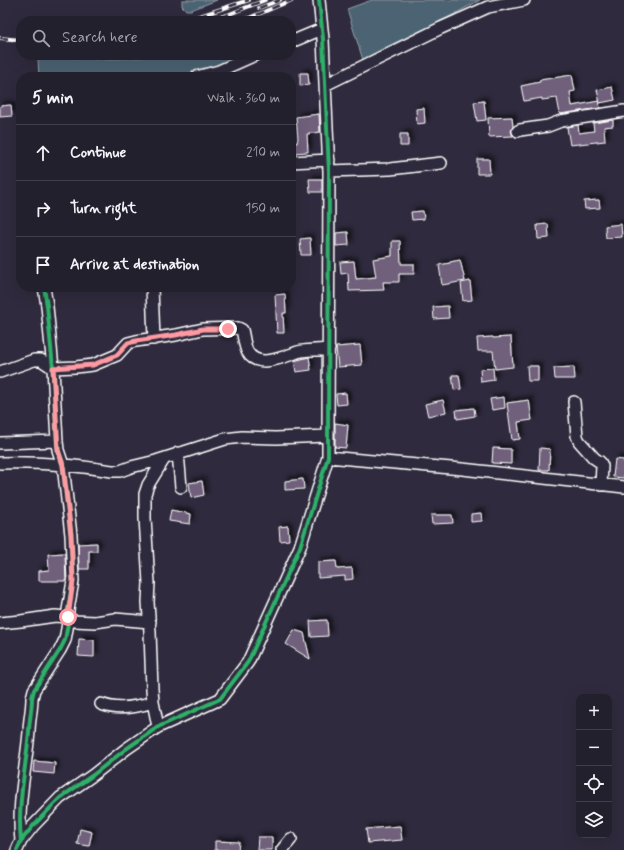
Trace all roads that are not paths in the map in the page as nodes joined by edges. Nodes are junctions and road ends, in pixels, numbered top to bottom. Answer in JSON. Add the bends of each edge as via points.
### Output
{"nodes":[{"id":1,"x":319,"y":0,"type":"edge"},
{"id":2,"x":524,"y":0,"type":"edge"},
{"id":3,"x":322,"y":29,"type":"junction"},
{"id":4,"x":296,"y":40,"type":"edge"},
{"id":5,"x":244,"y":60,"type":"edge"},
{"id":6,"x":215,"y":72,"type":"edge"},
{"id":7,"x":325,"y":85,"type":"junction"},
{"id":8,"x":624,"y":111,"type":"edge"},
{"id":9,"x":518,"y":131,"type":"dead end"},
{"id":10,"x":296,"y":162,"type":"edge"},
{"id":11,"x":441,"y":163,"type":"dead end"},
{"id":12,"x":329,"y":165,"type":"junction"},
{"id":13,"x":45,"y":292,"type":"edge"},
{"id":14,"x":152,"y":292,"type":"edge"},
{"id":15,"x":154,"y":339,"type":"junction"},
{"id":16,"x":329,"y":349,"type":"junction"},
{"id":17,"x":53,"y":368,"type":"junction"},
{"id":18,"x":0,"y":372,"type":"edge"},
{"id":19,"x":574,"y":402,"type":"dead end"},
{"id":20,"x":328,"y":436,"type":"junction"},
{"id":21,"x":57,"y":441,"type":"junction"},
{"id":22,"x":0,"y":443,"type":"edge"},
{"id":23,"x":178,"y":453,"type":"junction"},
{"id":24,"x":328,"y":457,"type":"junction"},
{"id":25,"x":164,"y":459,"type":"junction"},
{"id":26,"x":0,"y":463,"type":"edge"},
{"id":27,"x":63,"y":465,"type":"junction"},
{"id":28,"x":601,"y":485,"type":"junction"},
{"id":29,"x":181,"y":487,"type":"dead end"},
{"id":30,"x":624,"y":487,"type":"edge"},
{"id":31,"x":68,"y":617,"type":"junction"},
{"id":32,"x":150,"y":622,"type":"junction"},
{"id":33,"x":0,"y":623,"type":"edge"},
{"id":34,"x":153,"y":702,"type":"junction"},
{"id":35,"x":102,"y":704,"type":"dead end"},
{"id":36,"x":158,"y":727,"type":"junction"},
{"id":37,"x":290,"y":839,"type":"dead end"},
{"id":38,"x":19,"y":845,"type":"edge"},
{"id":39,"x":282,"y":850,"type":"edge"}],
"edges":[{"from":1,"to":3,"type":"street"},
{"from":2,"to":7,"type":"street","via":[[488,7]]},
{"from":3,"to":4,"type":"street"},
{"from":3,"to":7,"type":"street"},
{"from":5,"to":6,"type":"street"},
{"from":7,"to":12,"type":"street"},
{"from":8,"to":9,"type":"street"},
{"from":10,"to":12,"type":"street"},
{"from":11,"to":12,"type":"street","via":[[390,169]]},
{"from":12,"to":16,"type":"street"},
{"from":13,"to":17,"type":"street"},
{"from":14,"to":15,"type":"street"},
{"from":15,"to":16,"type":"street","via":[[203,329],[238,328],[242,330],[248,353],[252,358],[261,361],[296,352]]},
{"from":15,"to":17,"type":"street","via":[[128,343],[117,355],[93,365]]},
{"from":16,"to":20,"type":"street"},
{"from":17,"to":18,"type":"street","via":[[41,360],[34,360]]},
{"from":17,"to":21,"type":"street"},
{"from":19,"to":28,"type":"street","via":[[576,436],[600,462]]},
{"from":20,"to":23,"type":"street","via":[[242,437],[225,439]]},
{"from":20,"to":24,"type":"street"},
{"from":21,"to":22,"type":"street"},
{"from":21,"to":27,"type":"street"},
{"from":23,"to":25,"type":"street"},
{"from":23,"to":29,"type":"street"},
{"from":24,"to":28,"type":"street"},
{"from":24,"to":36,"type":"street","via":[[300,547],[248,662],[220,699]]},
{"from":25,"to":27,"type":"street","via":[[120,471]]},
{"from":25,"to":32,"type":"street","via":[[145,494]]},
{"from":26,"to":27,"type":"street"},
{"from":27,"to":31,"type":"street","via":[[73,575]]},
{"from":28,"to":30,"type":"street"},
{"from":31,"to":32,"type":"street","via":[[74,621],[95,622],[115,619]]},
{"from":31,"to":33,"type":"street","via":[[55,616]]},
{"from":31,"to":38,"type":"street","via":[[63,645],[34,690],[32,698],[28,753],[20,799]]},
{"from":32,"to":34,"type":"street"},
{"from":34,"to":35,"type":"street","via":[[136,707],[108,707]]},
{"from":34,"to":36,"type":"street"},
{"from":36,"to":38,"type":"street","via":[[60,798]]},
{"from":37,"to":39,"type":"street"}]}
